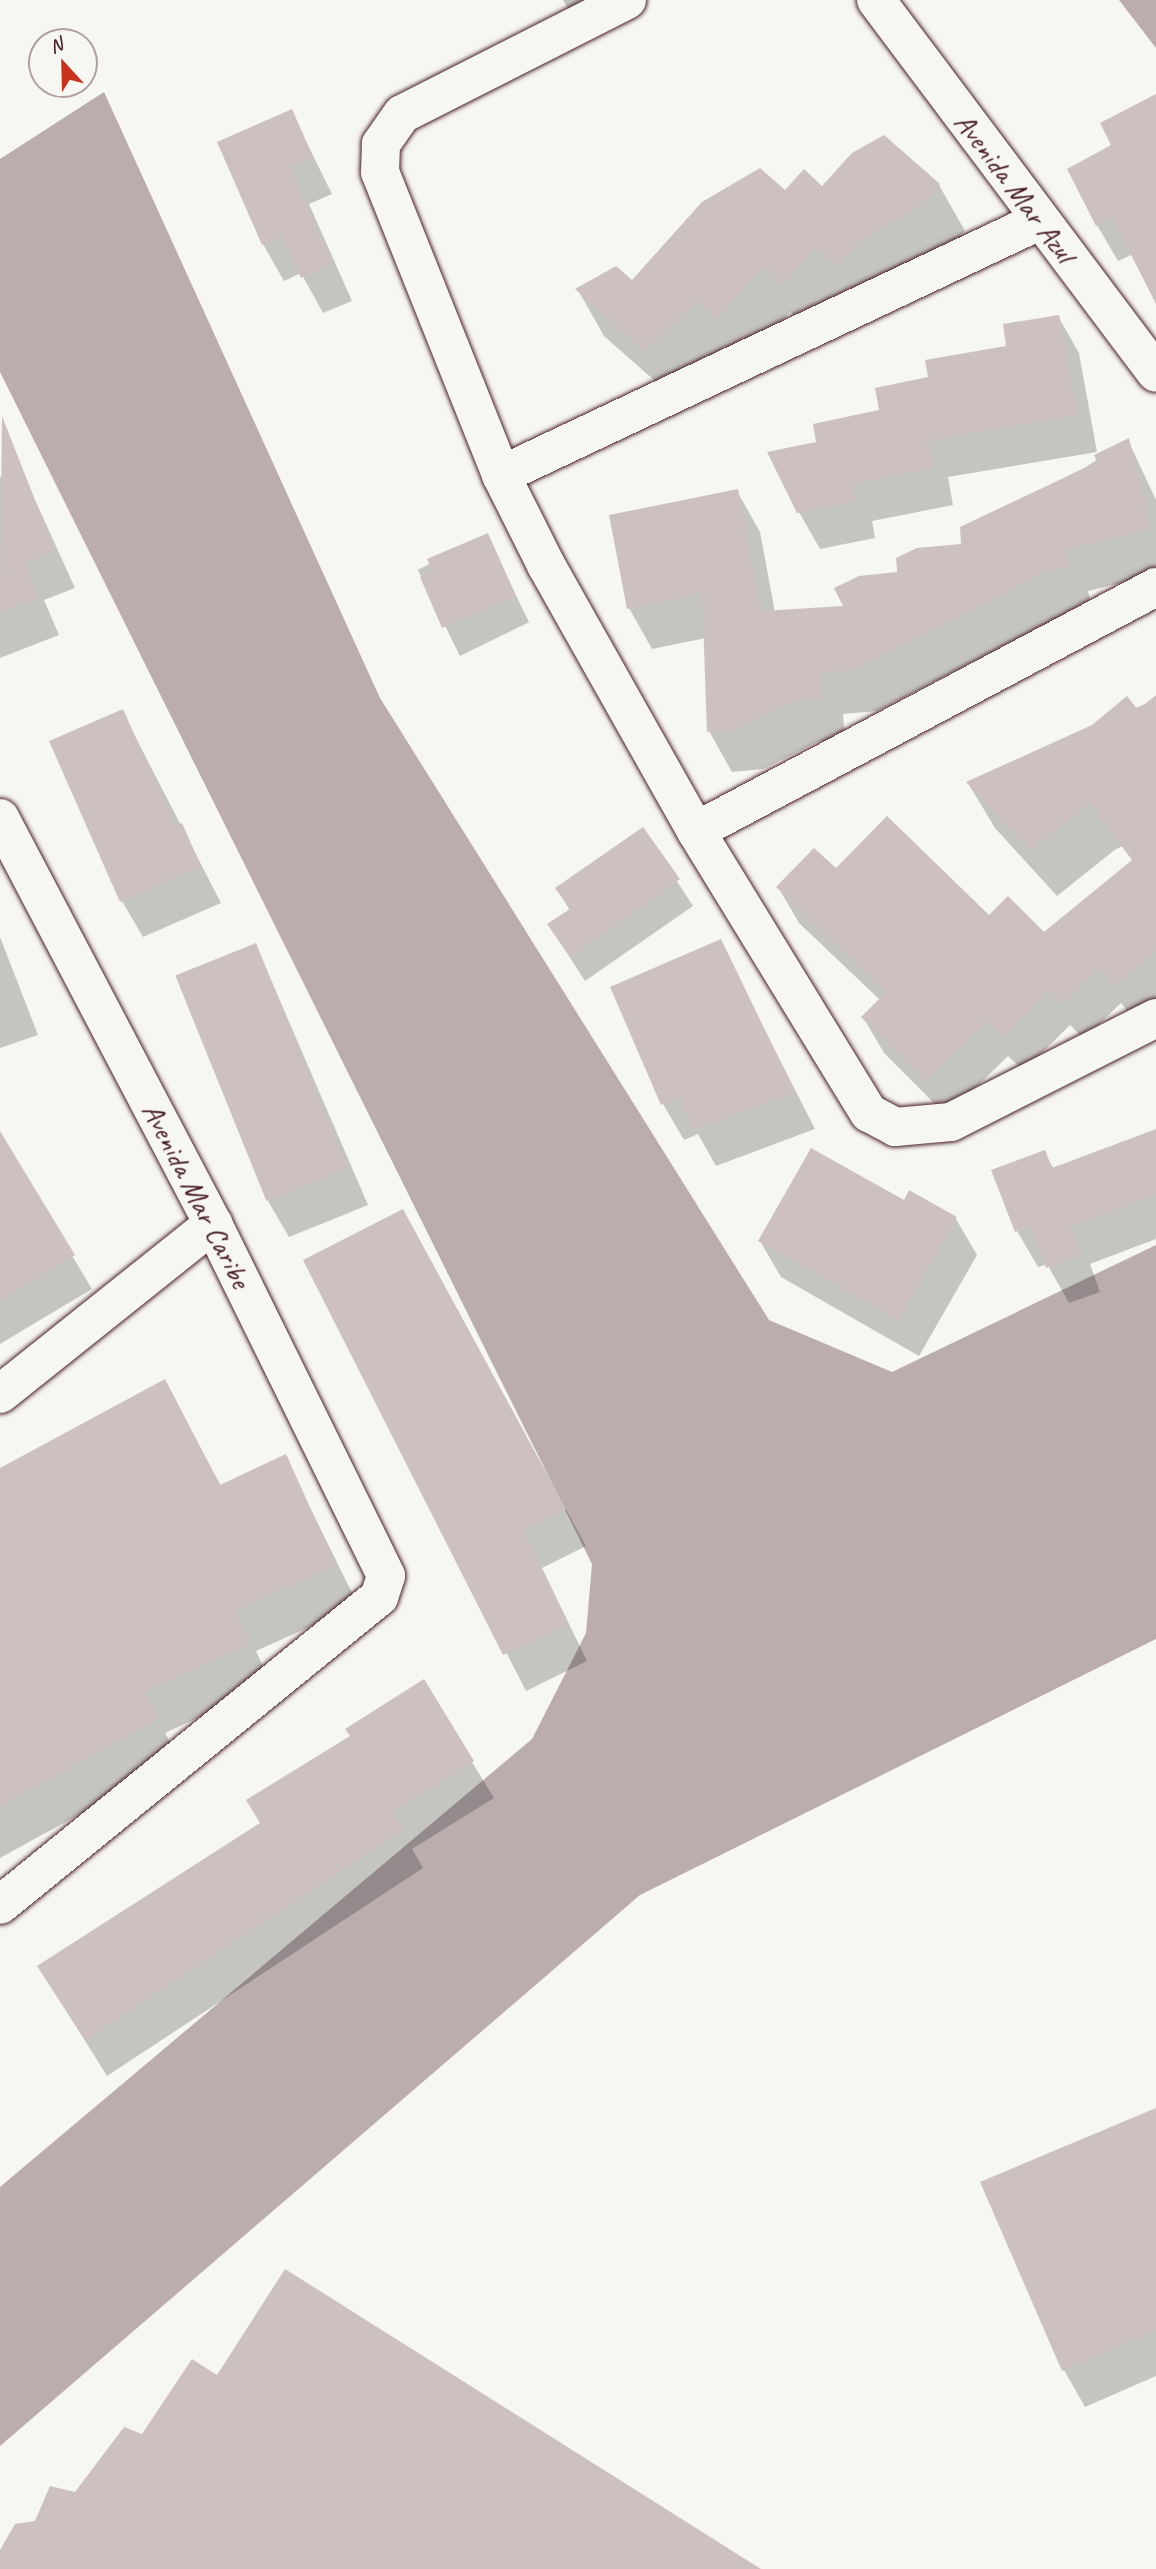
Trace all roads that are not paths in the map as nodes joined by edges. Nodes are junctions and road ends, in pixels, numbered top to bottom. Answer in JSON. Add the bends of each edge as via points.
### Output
{"nodes":[{"id":1,"x":626,"y":0,"type":"edge"},
{"id":2,"x":876,"y":0,"type":"edge"},
{"id":3,"x":1039,"y":221,"type":"junction"},
{"id":4,"x":1156,"y":373,"type":"edge"},
{"id":5,"x":501,"y":475,"type":"junction"},
{"id":6,"x":1156,"y":587,"type":"edge"},
{"id":7,"x":0,"y":819,"type":"edge"},
{"id":8,"x":696,"y":831,"type":"junction"},
{"id":9,"x":1156,"y":1018,"type":"edge"},
{"id":10,"x":213,"y":1224,"type":"junction"},
{"id":11,"x":0,"y":1394,"type":"edge"},
{"id":12,"x":0,"y":1905,"type":"edge"}],
"edges":[{"from":1,"to":5,"type":"street","via":[[402,114],[381,144],[380,172]]},
{"from":2,"to":3,"type":"street","name":"Avenida Mar Azul"},
{"from":3,"to":4,"type":"street","name":"Avenida Mar Azul"},
{"from":3,"to":5,"type":"street"},
{"from":5,"to":8,"type":"street"},
{"from":6,"to":8,"type":"street"},
{"from":7,"to":10,"type":"street","name":"Avenida Mar Caribe"},
{"from":8,"to":9,"type":"street","via":[[869,1113],[895,1127],[951,1122]]},
{"from":10,"to":11,"type":"street"},
{"from":10,"to":12,"type":"street","name":"Avenida Mar Caribe","via":[[386,1576],[379,1597]]}]}
